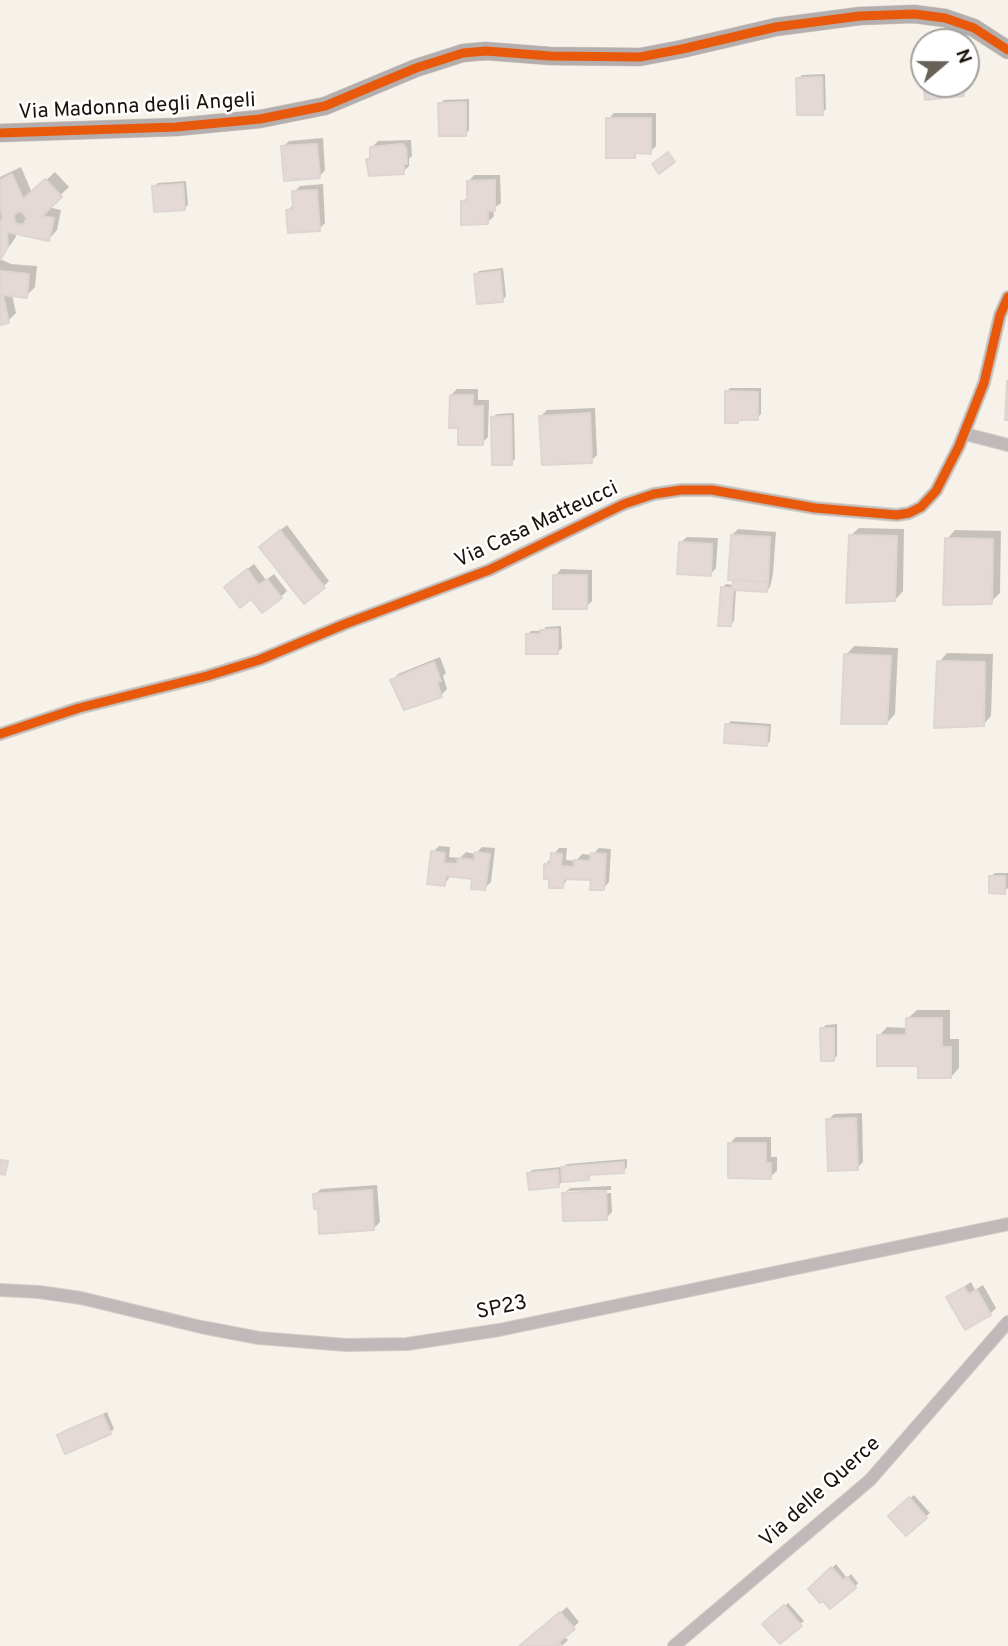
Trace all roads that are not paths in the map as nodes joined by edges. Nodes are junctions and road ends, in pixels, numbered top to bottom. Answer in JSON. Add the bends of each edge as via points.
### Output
{"nodes":[{"id":1,"x":1008,"y":50,"type":"edge"},
{"id":2,"x":0,"y":133,"type":"edge"},
{"id":3,"x":1008,"y":297,"type":"edge"},
{"id":4,"x":965,"y":433,"type":"junction"},
{"id":5,"x":1008,"y":445,"type":"edge"},
{"id":6,"x":0,"y":734,"type":"edge"},
{"id":7,"x":1008,"y":1224,"type":"edge"},
{"id":8,"x":0,"y":1290,"type":"edge"},
{"id":9,"x":1008,"y":1322,"type":"edge"},
{"id":10,"x":674,"y":1646,"type":"edge"}],
"edges":[{"from":1,"to":2,"type":"street","name":"Via Madonna degli Angeli","via":[[974,28],[945,18],[860,16],[776,27],[640,57],[463,53],[325,106],[260,119]]},
{"from":3,"to":4,"type":"street","name":"Via Casa Matteucci"},
{"from":4,"to":5,"type":"street"},
{"from":4,"to":6,"type":"street","name":"Via Casa Matteucci","via":[[936,491],[909,513],[815,508],[712,490],[654,494],[477,575],[259,660]]},
{"from":7,"to":8,"type":"street","name":"SP23","number":"SP23","via":[[490,1332],[407,1344],[259,1338],[81,1298]]},
{"from":9,"to":10,"type":"street","name":"Via delle Querce","via":[[870,1480]]}]}
